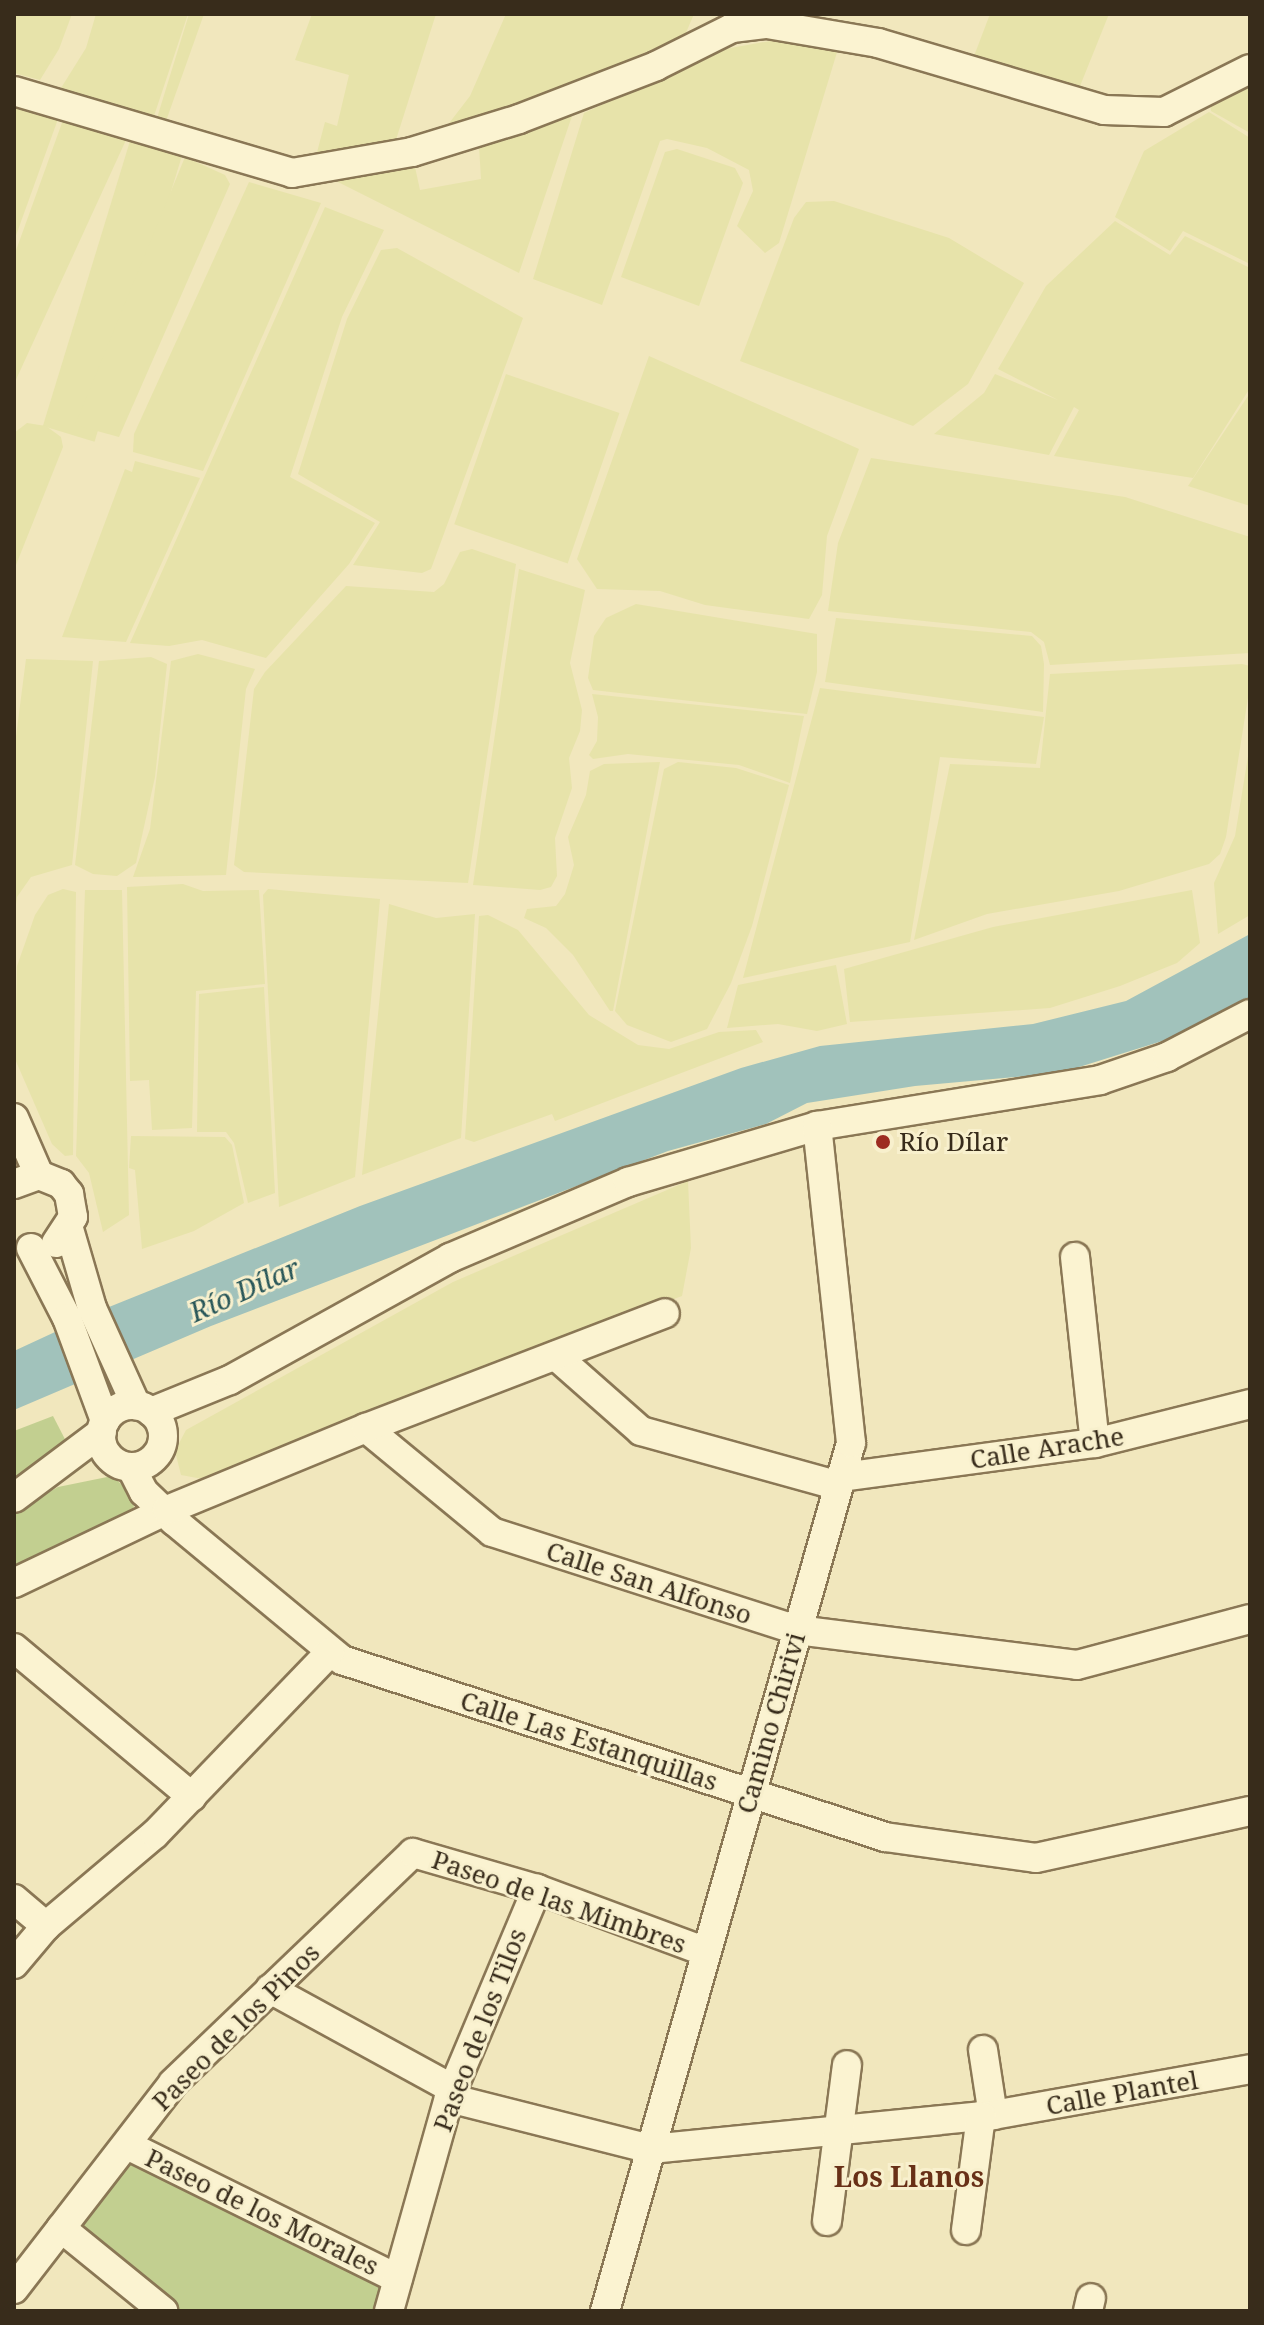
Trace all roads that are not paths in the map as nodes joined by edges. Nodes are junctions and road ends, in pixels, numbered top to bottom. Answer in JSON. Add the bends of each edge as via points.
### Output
{"nodes":[{"id":1,"x":1250,"y":69,"type":"edge"},
{"id":2,"x":14,"y":91,"type":"edge"},
{"id":3,"x":1250,"y":1014,"type":"edge"},
{"id":4,"x":14,"y":1118,"type":"edge"},
{"id":5,"x":817,"y":1126,"type":"junction"},
{"id":6,"x":26,"y":1180,"type":"edge"},
{"id":7,"x":69,"y":1229,"type":"junction"},
{"id":8,"x":23,"y":1244,"type":"edge"},
{"id":9,"x":1075,"y":1257,"type":"dead end"},
{"id":10,"x":80,"y":1313,"type":"junction"},
{"id":11,"x":665,"y":1313,"type":"dead end"},
{"id":12,"x":556,"y":1356,"type":"junction"},
{"id":13,"x":103,"y":1372,"type":"junction"},
{"id":14,"x":230,"y":1380,"type":"junction"},
{"id":15,"x":1250,"y":1404,"type":"edge"},
{"id":16,"x":143,"y":1408,"type":"junction"},
{"id":17,"x":103,"y":1426,"type":"junction"},
{"id":18,"x":366,"y":1428,"type":"junction"},
{"id":19,"x":1095,"y":1443,"type":"junction"},
{"id":20,"x":160,"y":1446,"type":"junction"},
{"id":21,"x":124,"y":1465,"type":"junction"},
{"id":22,"x":49,"y":1477,"type":"junction"},
{"id":23,"x":840,"y":1482,"type":"junction"},
{"id":24,"x":14,"y":1498,"type":"edge"},
{"id":25,"x":167,"y":1510,"type":"junction"},
{"id":26,"x":14,"y":1583,"type":"edge"},
{"id":27,"x":1250,"y":1619,"type":"edge"},
{"id":28,"x":797,"y":1630,"type":"junction"},
{"id":29,"x":14,"y":1648,"type":"edge"},
{"id":30,"x":330,"y":1652,"type":"junction"},
{"id":31,"x":751,"y":1794,"type":"junction"},
{"id":32,"x":192,"y":1797,"type":"junction"},
{"id":33,"x":1250,"y":1811,"type":"edge"},
{"id":34,"x":413,"y":1853,"type":"joint"},
{"id":35,"x":537,"y":1889,"type":"junction"},
{"id":36,"x":14,"y":1899,"type":"edge"},
{"id":37,"x":46,"y":1926,"type":"junction"},
{"id":38,"x":706,"y":1952,"type":"junction"},
{"id":39,"x":14,"y":1964,"type":"edge"},
{"id":40,"x":270,"y":1989,"type":"junction"},
{"id":41,"x":983,"y":2050,"type":"dead end"},
{"id":42,"x":847,"y":2065,"type":"dead end"},
{"id":43,"x":1250,"y":2069,"type":"edge"},
{"id":44,"x":451,"y":2094,"type":"junction"},
{"id":45,"x":987,"y":2115,"type":"junction"},
{"id":46,"x":837,"y":2130,"type":"junction"},
{"id":47,"x":127,"y":2145,"type":"junction"},
{"id":48,"x":651,"y":2149,"type":"junction"},
{"id":49,"x":827,"y":2221,"type":"dead end"},
{"id":50,"x":61,"y":2228,"type":"junction"},
{"id":51,"x":966,"y":2230,"type":"dead end"},
{"id":52,"x":398,"y":2279,"type":"junction"},
{"id":53,"x":14,"y":2289,"type":"edge"},
{"id":54,"x":163,"y":2311,"type":"edge"},
{"id":55,"x":389,"y":2311,"type":"edge"},
{"id":56,"x":605,"y":2311,"type":"edge"}],
"edges":[{"from":1,"to":2,"type":"street","via":[[1164,112],[1104,110],[878,43],[767,24],[732,28],[656,66],[519,119],[412,152],[292,173]]},
{"from":3,"to":5,"type":"street","via":[[1167,1057],[1100,1080]]},
{"from":4,"to":6,"type":"street"},
{"from":5,"to":14,"type":"street","via":[[710,1154],[559,1208],[437,1265]]},
{"from":5,"to":23,"type":"street","name":"Camino Chirivi","via":[[851,1443]]},
{"from":6,"to":7,"type":"street","via":[[61,1184],[69,1194]]},
{"from":7,"to":8,"type":"street","via":[[53,1244]]},
{"from":7,"to":10,"type":"street"},
{"from":8,"to":10,"type":"street"},
{"from":9,"to":19,"type":"street"},
{"from":10,"to":13,"type":"street"},
{"from":11,"to":12,"type":"street"},
{"from":12,"to":18,"type":"street"},
{"from":12,"to":23,"type":"street","name":"Calle Arache","via":[[641,1431]]},
{"from":13,"to":16,"type":"street"},
{"from":13,"to":17,"type":"street"},
{"from":14,"to":16,"type":"street"},
{"from":14,"to":20,"type":"street"},
{"from":15,"to":19,"type":"street","name":"Calle Arache"},
{"from":16,"to":17,"type":"street","via":[[117,1409]]},
{"from":16,"to":20,"type":"street"},
{"from":17,"to":21,"type":"street","via":[[104,1448]]},
{"from":17,"to":22,"type":"street"},
{"from":18,"to":25,"type":"street"},
{"from":18,"to":28,"type":"street","name":"Calle San Alfonso","via":[[492,1532]]},
{"from":19,"to":23,"type":"street","name":"Calle Arache"},
{"from":20,"to":21,"type":"street"},
{"from":20,"to":25,"type":"street"},
{"from":21,"to":22,"type":"street"},
{"from":21,"to":25,"type":"street","name":"Calle Las Estanquillas","via":[[144,1492]]},
{"from":22,"to":24,"type":"street"},
{"from":23,"to":28,"type":"street","name":"Camino Chirivi"},
{"from":25,"to":26,"type":"street"},
{"from":25,"to":30,"type":"street","name":"Calle Las Estanquillas"},
{"from":27,"to":28,"type":"street","name":"Calle San Alfonso","via":[[1077,1665]]},
{"from":28,"to":31,"type":"street","name":"Camino Chirivi"},
{"from":29,"to":32,"type":"street"},
{"from":30,"to":31,"type":"street","name":"Calle Las Estanquillas"},
{"from":30,"to":32,"type":"street"},
{"from":31,"to":33,"type":"street","name":"Calle Las Estanquillas","via":[[885,1837],[1036,1858]]},
{"from":31,"to":38,"type":"street","name":"Camino Chirivi"},
{"from":32,"to":37,"type":"street"},
{"from":34,"to":35,"type":"street","name":"Paseo de las Mimbres"},
{"from":34,"to":40,"type":"street","name":"Paseo de los Pinos"},
{"from":35,"to":38,"type":"street","name":"Paseo de las Mimbres"},
{"from":35,"to":44,"type":"street","name":"Paseo de los Tilos"},
{"from":36,"to":37,"type":"street"},
{"from":37,"to":39,"type":"street"},
{"from":38,"to":48,"type":"street","name":"Camino Chirivi"},
{"from":40,"to":44,"type":"street"},
{"from":40,"to":47,"type":"street","name":"Paseo de los Pinos","via":[[173,2083]]},
{"from":41,"to":45,"type":"street"},
{"from":42,"to":46,"type":"street"},
{"from":43,"to":45,"type":"street","name":"Calle Plantel"},
{"from":44,"to":48,"type":"street"},
{"from":44,"to":52,"type":"street","name":"Paseo de los Tilos"},
{"from":45,"to":46,"type":"street","name":"Calle Plantel"},
{"from":45,"to":51,"type":"street"},
{"from":46,"to":48,"type":"street","name":"Calle Plantel"},
{"from":46,"to":49,"type":"street"},
{"from":47,"to":50,"type":"street","name":"Paseo de los Pinos"},
{"from":47,"to":52,"type":"street","name":"Paseo de los Morales"},
{"from":48,"to":56,"type":"street","name":"Camino Chirivi"},
{"from":50,"to":53,"type":"street","name":"Paseo de los Pinos"},
{"from":50,"to":54,"type":"street"},
{"from":52,"to":55,"type":"street","name":"Paseo de los Tilos"}]}
